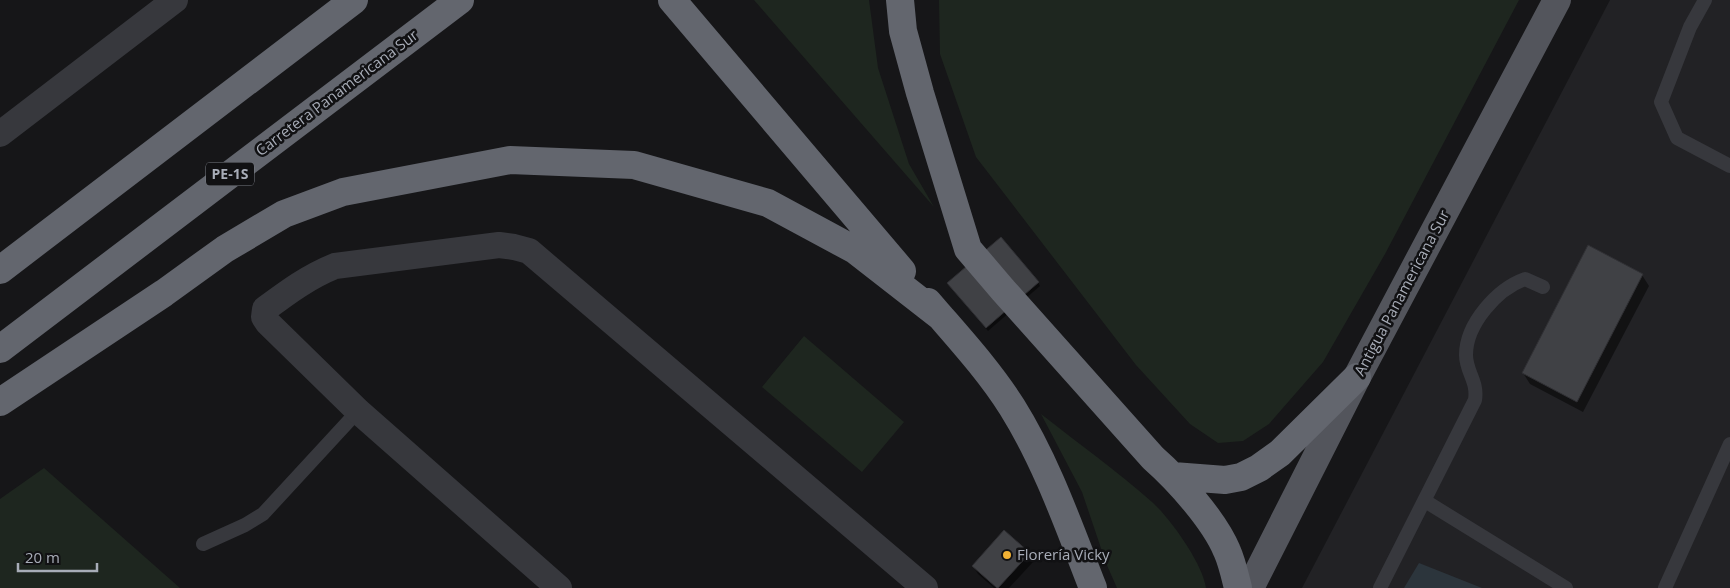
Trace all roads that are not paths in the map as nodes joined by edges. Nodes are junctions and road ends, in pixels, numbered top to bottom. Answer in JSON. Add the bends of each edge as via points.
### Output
{"nodes":[{"id":1,"x":175,"y":0,"type":"edge"},
{"id":2,"x":354,"y":0,"type":"edge"},
{"id":3,"x":460,"y":0,"type":"edge"},
{"id":4,"x":672,"y":0,"type":"edge"},
{"id":5,"x":900,"y":0,"type":"edge"},
{"id":6,"x":1557,"y":0,"type":"edge"},
{"id":7,"x":1705,"y":0,"type":"edge"},
{"id":8,"x":0,"y":134,"type":"edge"},
{"id":9,"x":1730,"y":166,"type":"edge"},
{"id":10,"x":0,"y":270,"type":"edge"},
{"id":11,"x":1543,"y":287,"type":"dead end"},
{"id":12,"x":940,"y":317,"type":"junction"},
{"id":13,"x":0,"y":349,"type":"edge"},
{"id":14,"x":1357,"y":377,"type":"junction"},
{"id":15,"x":0,"y":402,"type":"edge"},
{"id":16,"x":358,"y":411,"type":"junction"},
{"id":17,"x":1730,"y":444,"type":"edge"},
{"id":18,"x":1173,"y":476,"type":"junction"},
{"id":19,"x":1425,"y":501,"type":"junction"},
{"id":20,"x":203,"y":544,"type":"dead end"},
{"id":21,"x":559,"y":588,"type":"edge"},
{"id":22,"x":925,"y":588,"type":"edge"},
{"id":23,"x":1094,"y":588,"type":"edge"},
{"id":24,"x":1238,"y":588,"type":"edge"},
{"id":25,"x":1250,"y":588,"type":"edge"},
{"id":26,"x":1380,"y":588,"type":"edge"},
{"id":27,"x":1566,"y":588,"type":"edge"},
{"id":28,"x":1665,"y":588,"type":"edge"}],
"edges":[{"from":1,"to":8,"type":"street"},
{"from":2,"to":10,"type":"highway"},
{"from":3,"to":13,"type":"highway","name":"Carretera Panamericana Sur","number":"PE-1S"},
{"from":4,"to":12,"type":"highway"},
{"from":5,"to":18,"type":"highway","via":[[903,31],[968,249],[1153,458]]},
{"from":6,"to":14,"type":"main road","name":"Antigua Panamericana Sur"},
{"from":7,"to":9,"type":"lane","via":[[1690,27],[1661,102],[1678,138]]},
{"from":11,"to":19,"type":"lane","via":[[1525,279],[1514,283],[1487,306],[1475,324],[1466,355],[1477,390],[1475,400]]},
{"from":12,"to":15,"type":"highway","via":[[855,250],[768,203],[634,165],[510,160],[343,192],[284,214],[225,249]]},
{"from":12,"to":23,"type":"highway","via":[[1012,407],[1047,472]]},
{"from":14,"to":18,"type":"highway","via":[[1280,452],[1259,468],[1225,480]]},
{"from":14,"to":25,"type":"main road","name":"Antigua Panamericana Sur"},
{"from":16,"to":20,"type":"lane","via":[[263,514]]},
{"from":16,"to":21,"type":"street"},
{"from":16,"to":22,"type":"street","via":[[268,323],[264,317],[265,309],[298,284],[335,266],[499,245],[529,251]]},
{"from":17,"to":28,"type":"lane"},
{"from":18,"to":24,"type":"highway","via":[[1219,534]]},
{"from":19,"to":26,"type":"lane"},
{"from":19,"to":27,"type":"lane"}]}
